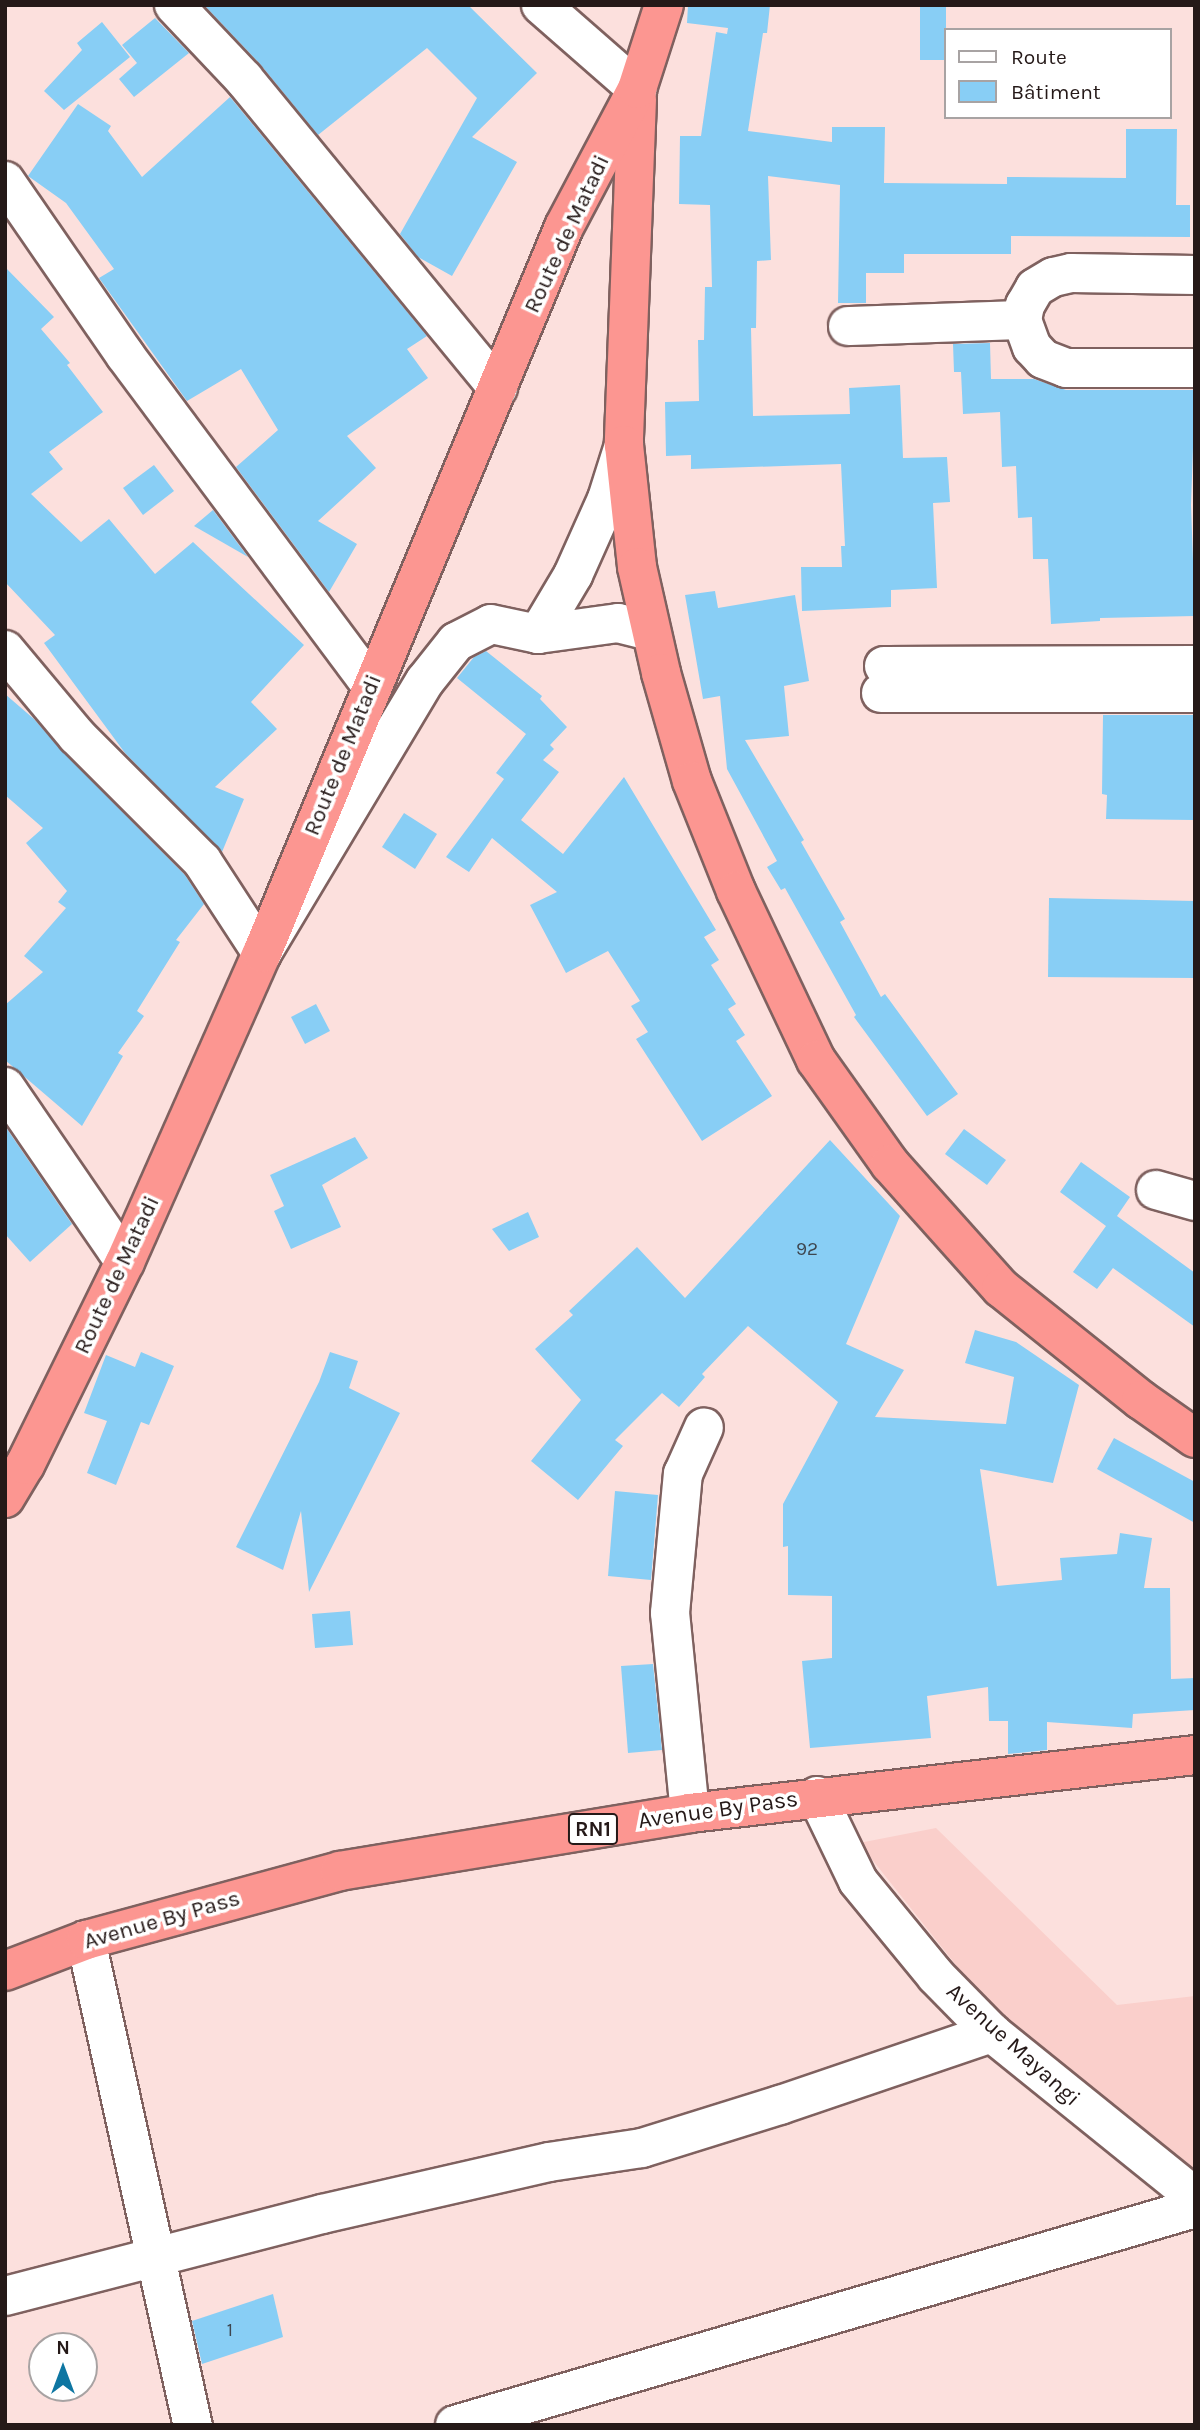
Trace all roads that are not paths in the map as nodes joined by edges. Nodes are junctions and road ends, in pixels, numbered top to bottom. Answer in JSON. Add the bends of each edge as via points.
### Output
{"nodes":[{"id":1,"x":174,"y":5,"type":"edge"},
{"id":2,"x":541,"y":5,"type":"edge"},
{"id":3,"x":664,"y":5,"type":"edge"},
{"id":4,"x":637,"y":89,"type":"junction"},
{"id":5,"x":5,"y":181,"type":"edge"},
{"id":6,"x":1195,"y":275,"type":"edge"},
{"id":7,"x":1022,"y":320,"type":"junction"},
{"id":8,"x":848,"y":326,"type":"dead end"},
{"id":9,"x":1195,"y":368,"type":"edge"},
{"id":10,"x":498,"y":388,"type":"junction"},
{"id":11,"x":624,"y":445,"type":"junction"},
{"id":12,"x":651,"y":631,"type":"junction"},
{"id":13,"x":538,"y":634,"type":"junction"},
{"id":14,"x":5,"y":650,"type":"edge"},
{"id":15,"x":1195,"y":666,"type":"edge"},
{"id":16,"x":371,"y":685,"type":"junction"},
{"id":17,"x":1195,"y":693,"type":"edge"},
{"id":18,"x":262,"y":953,"type":"junction"},
{"id":19,"x":5,"y":1087,"type":"edge"},
{"id":20,"x":1156,"y":1190,"type":"dead end"},
{"id":21,"x":1195,"y":1202,"type":"edge"},
{"id":22,"x":125,"y":1262,"type":"junction"},
{"id":23,"x":704,"y":1427,"type":"dead end"},
{"id":24,"x":1195,"y":1438,"type":"edge"},
{"id":25,"x":15,"y":1457,"type":"edge"},
{"id":26,"x":5,"y":1498,"type":"edge"},
{"id":27,"x":1195,"y":1755,"type":"edge"},
{"id":28,"x":817,"y":1796,"type":"junction"},
{"id":29,"x":690,"y":1813,"type":"junction"},
{"id":30,"x":86,"y":1940,"type":"junction"},
{"id":31,"x":5,"y":1971,"type":"edge"},
{"id":32,"x":992,"y":2033,"type":"junction"},
{"id":33,"x":1195,"y":2197,"type":"edge"},
{"id":34,"x":1195,"y":2208,"type":"edge"},
{"id":35,"x":154,"y":2258,"type":"junction"},
{"id":36,"x":5,"y":2296,"type":"edge"},
{"id":37,"x":193,"y":2425,"type":"edge"},
{"id":38,"x":455,"y":2425,"type":"edge"}],
"edges":[{"from":1,"to":10,"type":"street","via":[[244,79]]},
{"from":2,"to":4,"type":"street"},
{"from":3,"to":4,"type":"highway","name":"Route de Matadi"},
{"from":4,"to":10,"type":"highway","name":"Route de Matadi","via":[[565,227]]},
{"from":4,"to":11,"type":"highway"},
{"from":5,"to":16,"type":"street","via":[[125,355]]},
{"from":6,"to":7,"type":"street","via":[[1071,273],[1053,277],[1035,288]]},
{"from":7,"to":8,"type":"street"},
{"from":7,"to":9,"type":"street","via":[[1032,348],[1043,359],[1066,368]]},
{"from":10,"to":16,"type":"highway","name":"Route de Matadi"},
{"from":11,"to":12,"type":"highway","via":[[637,567]]},
{"from":11,"to":13,"type":"street","via":[[607,499],[573,575]]},
{"from":12,"to":13,"type":"street","via":[[618,623]]},
{"from":12,"to":24,"type":"highway","via":[[692,780],[736,891],[816,1060],[890,1164],[1001,1289]]},
{"from":13,"to":18,"type":"street","via":[[491,624],[456,642],[425,681]]},
{"from":14,"to":18,"type":"street","via":[[77,736],[201,861]]},
{"from":15,"to":17,"type":"street","via":[[883,680]]},
{"from":16,"to":18,"type":"highway","name":"Route de Matadi"},
{"from":18,"to":22,"type":"highway","name":"Route de Matadi"},
{"from":19,"to":22,"type":"street"},
{"from":20,"to":21,"type":"street"},
{"from":22,"to":25,"type":"highway","name":"Route de Matadi"},
{"from":23,"to":29,"type":"street","via":[[683,1474],[670,1613]]},
{"from":25,"to":26,"type":"highway","name":"Route de Matadi"},
{"from":27,"to":28,"type":"highway","name":"Avenue By Pass","number":"RN1"},
{"from":28,"to":29,"type":"highway","name":"Avenue By Pass","number":"RN1"},
{"from":28,"to":32,"type":"street","name":"Avenue Mayangi","via":[[858,1881],[936,1976]]},
{"from":29,"to":30,"type":"highway","name":"Avenue By Pass","number":"RN1","via":[[340,1871]]},
{"from":30,"to":31,"type":"highway","name":"Avenue By Pass","number":"RN1"},
{"from":30,"to":35,"type":"street"},
{"from":32,"to":33,"type":"street","name":"Avenue Mayangi"},
{"from":32,"to":35,"type":"street","via":[[642,2148],[549,2161]]},
{"from":34,"to":38,"type":"street"},
{"from":35,"to":36,"type":"street"},
{"from":35,"to":37,"type":"street"}]}
